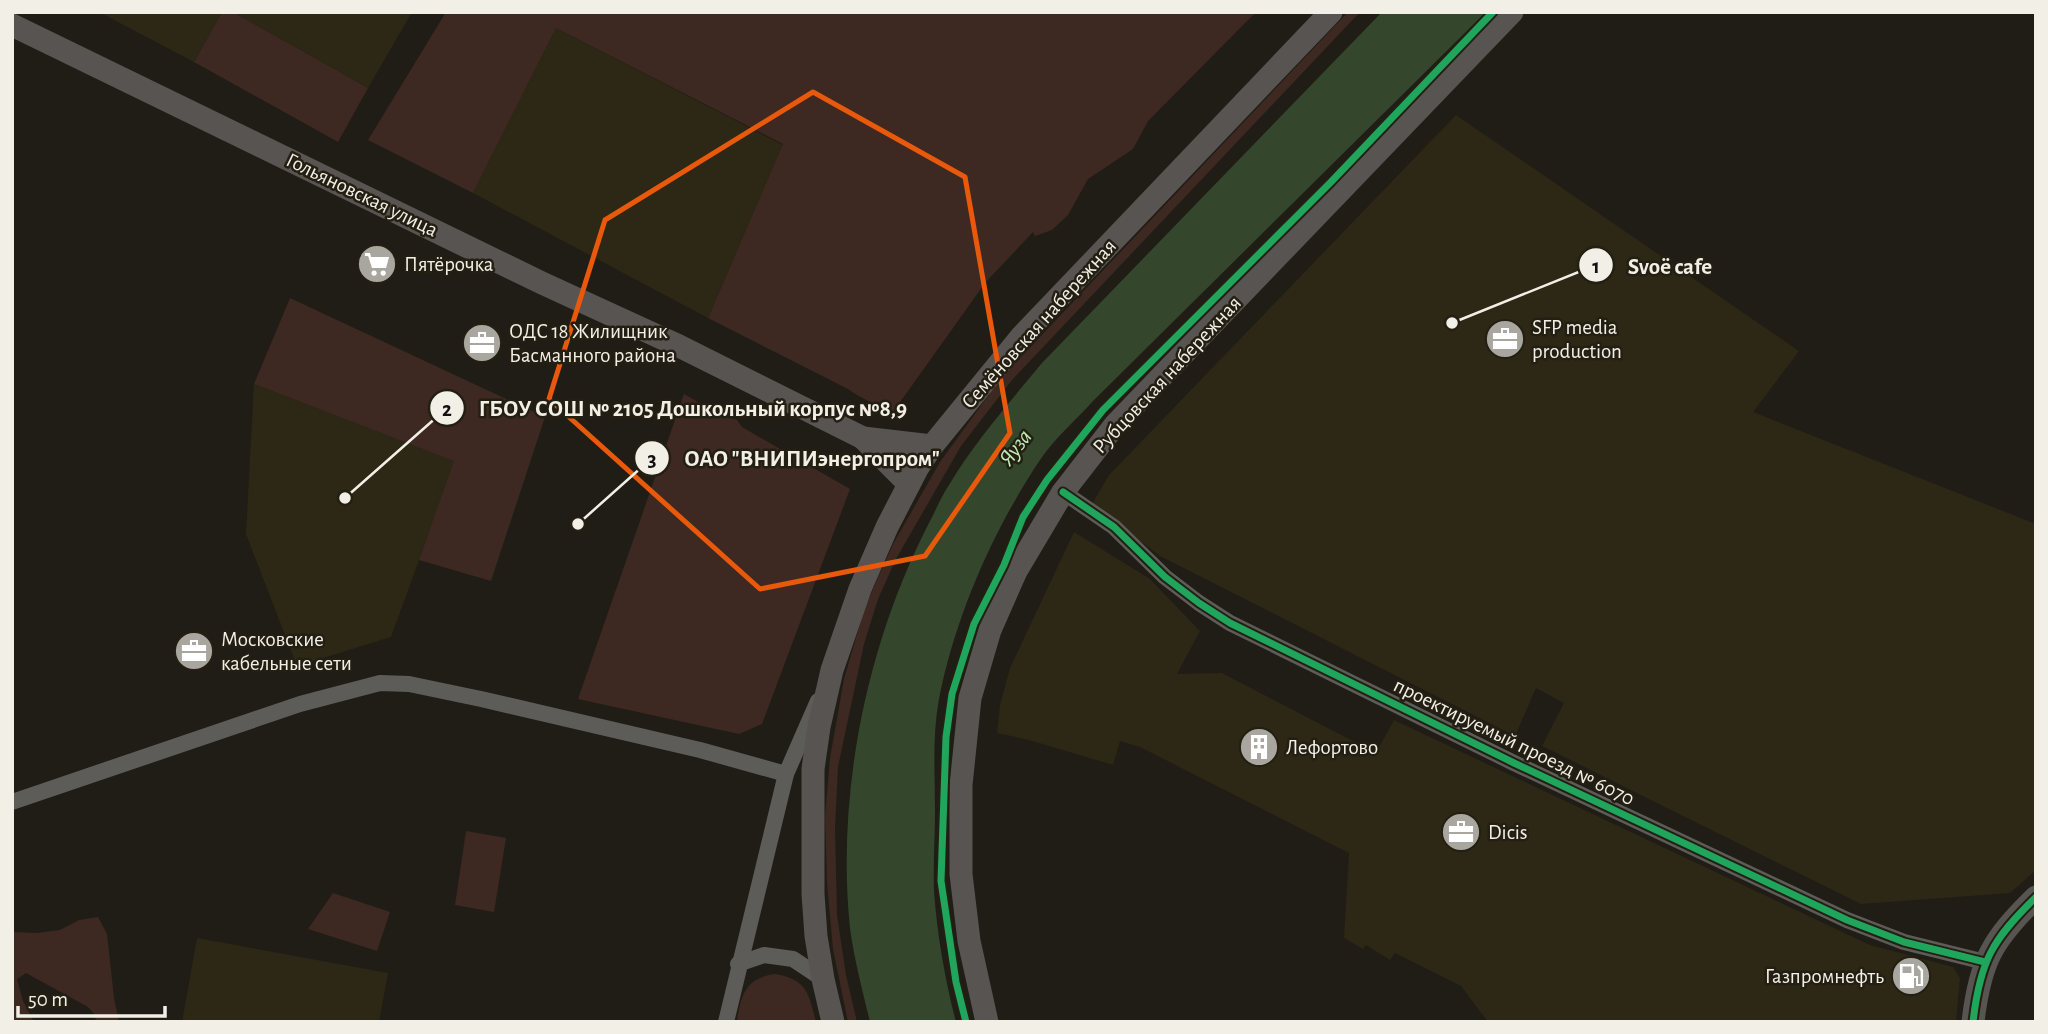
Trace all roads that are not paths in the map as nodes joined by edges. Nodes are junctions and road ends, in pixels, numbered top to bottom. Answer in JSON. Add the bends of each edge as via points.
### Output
{"nodes":[{"id":1,"x":1331,"y":12,"type":"edge"},
{"id":2,"x":1512,"y":12,"type":"edge"},
{"id":3,"x":12,"y":24,"type":"edge"},
{"id":4,"x":863,"y":438,"type":"junction"},
{"id":5,"x":932,"y":446,"type":"junction"},
{"id":6,"x":909,"y":484,"type":"junction"},
{"id":7,"x":1063,"y":492,"type":"junction"},
{"id":8,"x":832,"y":670,"type":"junction"},
{"id":9,"x":786,"y":774,"type":"junction"},
{"id":10,"x":12,"y":803,"type":"edge"},
{"id":11,"x":2036,"y":897,"type":"edge"},
{"id":12,"x":1985,"y":962,"type":"junction"},
{"id":13,"x":738,"y":964,"type":"junction"},
{"id":14,"x":823,"y":979,"type":"junction"},
{"id":15,"x":726,"y":1022,"type":"edge"},
{"id":16,"x":833,"y":1022,"type":"edge"},
{"id":17,"x":987,"y":1022,"type":"edge"},
{"id":18,"x":1973,"y":1022,"type":"edge"}],
"edges":[{"from":1,"to":5,"type":"main road","name":"Семёновская набережная","via":[[1021,337]]},
{"from":2,"to":7,"type":"main road","name":"Рубцовская набережная","via":[[1115,425]]},
{"from":3,"to":4,"type":"main road","name":"Гольяновская улица"},
{"from":4,"to":5,"type":"main road","name":"Гольяновская улица"},
{"from":4,"to":6,"type":"main road","name":"Гольяновская улица"},
{"from":5,"to":6,"type":"main road","name":"Семёновская набережная"},
{"from":6,"to":8,"type":"main road","name":"Семёновская набережная","via":[[872,561]]},
{"from":7,"to":12,"type":"street","name":"проектируемый проезд № 6070","via":[[1114,527],[1165,577],[1230,623],[1847,920],[1904,942]]},
{"from":7,"to":17,"type":"main road","name":"Рубцовская набережная","via":[[1016,571],[990,630],[970,698],[961,785],[961,874],[969,941]]},
{"from":8,"to":9,"type":"street"},
{"from":8,"to":14,"type":"main road","name":"Семёновская набережная","via":[[813,769],[813,894]]},
{"from":9,"to":10,"type":"street","via":[[481,699],[409,684],[380,683],[300,705]]},
{"from":9,"to":13,"type":"street"},
{"from":11,"to":12,"type":"main road","via":[[2006,928]]},
{"from":12,"to":18,"type":"main road"},
{"from":13,"to":14,"type":"street","via":[[764,956],[793,960]]},
{"from":13,"to":15,"type":"street"},
{"from":14,"to":16,"type":"main road","name":"Семёновская набережная"}]}
